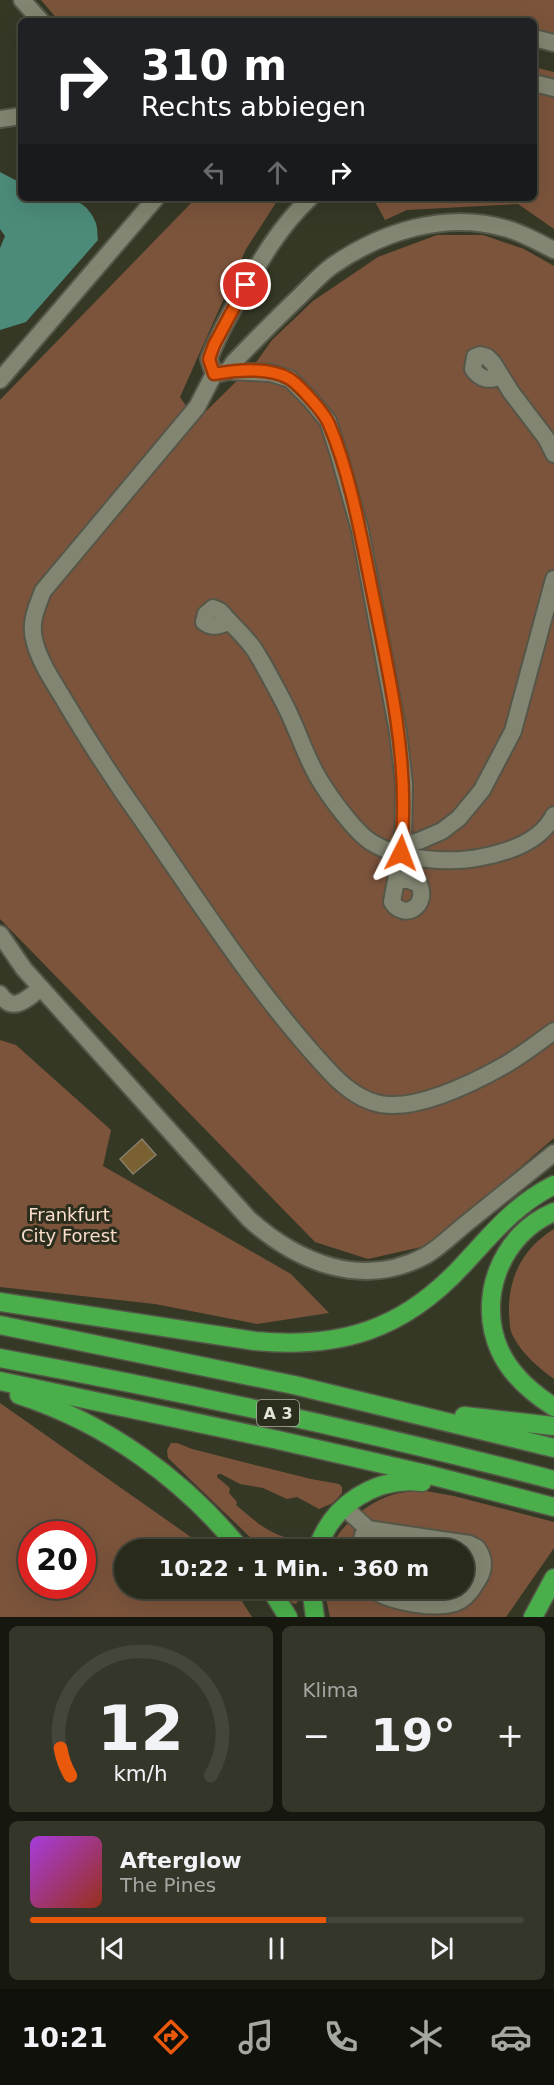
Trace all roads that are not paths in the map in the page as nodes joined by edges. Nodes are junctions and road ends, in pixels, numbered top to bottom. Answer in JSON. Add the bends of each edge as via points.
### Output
{"nodes":[{"id":1,"x":22,"y":0,"type":"edge"},
{"id":2,"x":38,"y":18,"type":"edge"},
{"id":3,"x":537,"y":39,"type":"edge"},
{"id":4,"x":554,"y":43,"type":"edge"},
{"id":5,"x":537,"y":84,"type":"edge"},
{"id":6,"x":554,"y":88,"type":"edge"},
{"id":7,"x":18,"y":116,"type":"edge"},
{"id":8,"x":0,"y":119,"type":"edge"},
{"id":9,"x":153,"y":201,"type":"edge"},
{"id":10,"x":307,"y":201,"type":"edge"},
{"id":11,"x":554,"y":250,"type":"edge"},
{"id":12,"x":221,"y":372,"type":"junction"},
{"id":13,"x":501,"y":376,"type":"dead end"},
{"id":14,"x":0,"y":380,"type":"edge"},
{"id":15,"x":554,"y":454,"type":"edge"},
{"id":16,"x":554,"y":579,"type":"edge"},
{"id":17,"x":230,"y":622,"type":"dead end"},
{"id":18,"x":554,"y":815,"type":"edge"},
{"id":19,"x":402,"y":849,"type":"junction"},
{"id":20,"x":396,"y":880,"type":"dead end"},
{"id":21,"x":0,"y":934,"type":"edge"},
{"id":22,"x":41,"y":988,"type":"junction"},
{"id":23,"x":0,"y":994,"type":"edge"},
{"id":24,"x":554,"y":1032,"type":"edge"},
{"id":25,"x":554,"y":1153,"type":"edge"},
{"id":26,"x":554,"y":1185,"type":"edge"},
{"id":27,"x":554,"y":1212,"type":"edge"},
{"id":28,"x":0,"y":1302,"type":"edge"},
{"id":29,"x":0,"y":1325,"type":"edge"},
{"id":30,"x":0,"y":1358,"type":"edge"},
{"id":31,"x":0,"y":1381,"type":"edge"},
{"id":32,"x":0,"y":1389,"type":"edge"},
{"id":33,"x":390,"y":1407,"type":"junction"},
{"id":34,"x":554,"y":1407,"type":"edge"},
{"id":35,"x":554,"y":1426,"type":"edge"},
{"id":36,"x":554,"y":1448,"type":"edge"},
{"id":37,"x":554,"y":1480,"type":"edge"},
{"id":38,"x":498,"y":1493,"type":"junction"},
{"id":39,"x":344,"y":1507,"type":"junction"},
{"id":40,"x":554,"y":1507,"type":"edge"},
{"id":41,"x":368,"y":1529,"type":"junction"},
{"id":42,"x":232,"y":1539,"type":"edge"},
{"id":43,"x":320,"y":1539,"type":"edge"},
{"id":44,"x":362,"y":1539,"type":"edge"},
{"id":45,"x":431,"y":1539,"type":"edge"},
{"id":46,"x":474,"y":1547,"type":"edge"},
{"id":47,"x":554,"y":1578,"type":"edge"},
{"id":48,"x":474,"y":1585,"type":"edge"},
{"id":49,"x":277,"y":1599,"type":"edge"},
{"id":50,"x":313,"y":1599,"type":"edge"},
{"id":51,"x":390,"y":1599,"type":"edge"},
{"id":52,"x":462,"y":1599,"type":"edge"},
{"id":53,"x":541,"y":1600,"type":"junction"},
{"id":54,"x":288,"y":1617,"type":"edge"},
{"id":55,"x":315,"y":1617,"type":"edge"},
{"id":56,"x":527,"y":1617,"type":"edge"},
{"id":57,"x":533,"y":1617,"type":"edge"}],
"edges":[{"from":1,"to":2,"type":"lane"},
{"from":3,"to":4,"type":"lane"},
{"from":5,"to":6,"type":"lane"},
{"from":7,"to":8,"type":"lane"},
{"from":9,"to":14,"type":"lane"},
{"from":10,"to":12,"type":"lane","via":[[270,245],[230,315],[209,359]]},
{"from":11,"to":12,"type":"lane","via":[[506,228],[465,221],[430,224],[399,233],[330,268]]},
{"from":12,"to":19,"type":"lane","via":[[271,373],[290,379],[328,421],[360,530],[382,642],[404,784]]},
{"from":12,"to":24,"type":"lane","via":[[197,407],[43,591],[32,621],[34,642],[44,666],[99,759],[283,1018],[355,1094],[374,1102],[407,1106],[458,1088],[507,1064]]},
{"from":13,"to":15,"type":"lane"},
{"from":16,"to":19,"type":"lane","via":[[513,731],[482,790],[459,818],[442,831]]},
{"from":17,"to":19,"type":"lane","via":[[253,648],[286,707],[318,778],[348,818],[369,841],[385,849]]},
{"from":18,"to":19,"type":"lane","via":[[534,838],[499,854],[433,860],[414,858]]},
{"from":19,"to":20,"type":"lane"},
{"from":21,"to":22,"type":"lane"},
{"from":22,"to":23,"type":"lane","via":[[14,1005],[5,1002]]},
{"from":22,"to":25,"type":"lane","via":[[249,1219],[282,1245],[315,1262],[357,1271],[410,1263],[446,1241]]},
{"from":26,"to":28,"type":"highway","via":[[507,1215],[460,1268],[416,1306],[371,1330],[329,1341],[255,1341]]},
{"from":27,"to":34,"type":"highway","via":[[523,1232],[506,1253],[495,1278],[491,1306],[496,1340],[508,1365],[526,1387]]},
{"from":29,"to":33,"type":"highway","number":"A 3"},
{"from":30,"to":37,"type":"highway","number":"A 3","via":[[309,1420]]},
{"from":31,"to":38,"type":"highway","via":[[278,1440]]},
{"from":32,"to":42,"type":"highway","via":[[57,1410],[131,1449],[188,1494]]},
{"from":33,"to":35,"type":"highway"},
{"from":33,"to":36,"type":"highway","number":"A 3"},
{"from":38,"to":39,"type":"highway","via":[[401,1481],[375,1487]]},
{"from":38,"to":40,"type":"highway"},
{"from":39,"to":41,"type":"lane"},
{"from":39,"to":43,"type":"highway"},
{"from":41,"to":44,"type":"lane"},
{"from":41,"to":45,"type":"lane"},
{"from":46,"to":48,"type":"lane","via":[[483,1560],[482,1573]]},
{"from":47,"to":53,"type":"highway"},
{"from":49,"to":54,"type":"highway"},
{"from":50,"to":55,"type":"highway"},
{"from":51,"to":52,"type":"lane","via":[[435,1606],[451,1605]]},
{"from":53,"to":56,"type":"highway"},
{"from":53,"to":57,"type":"highway"}]}
